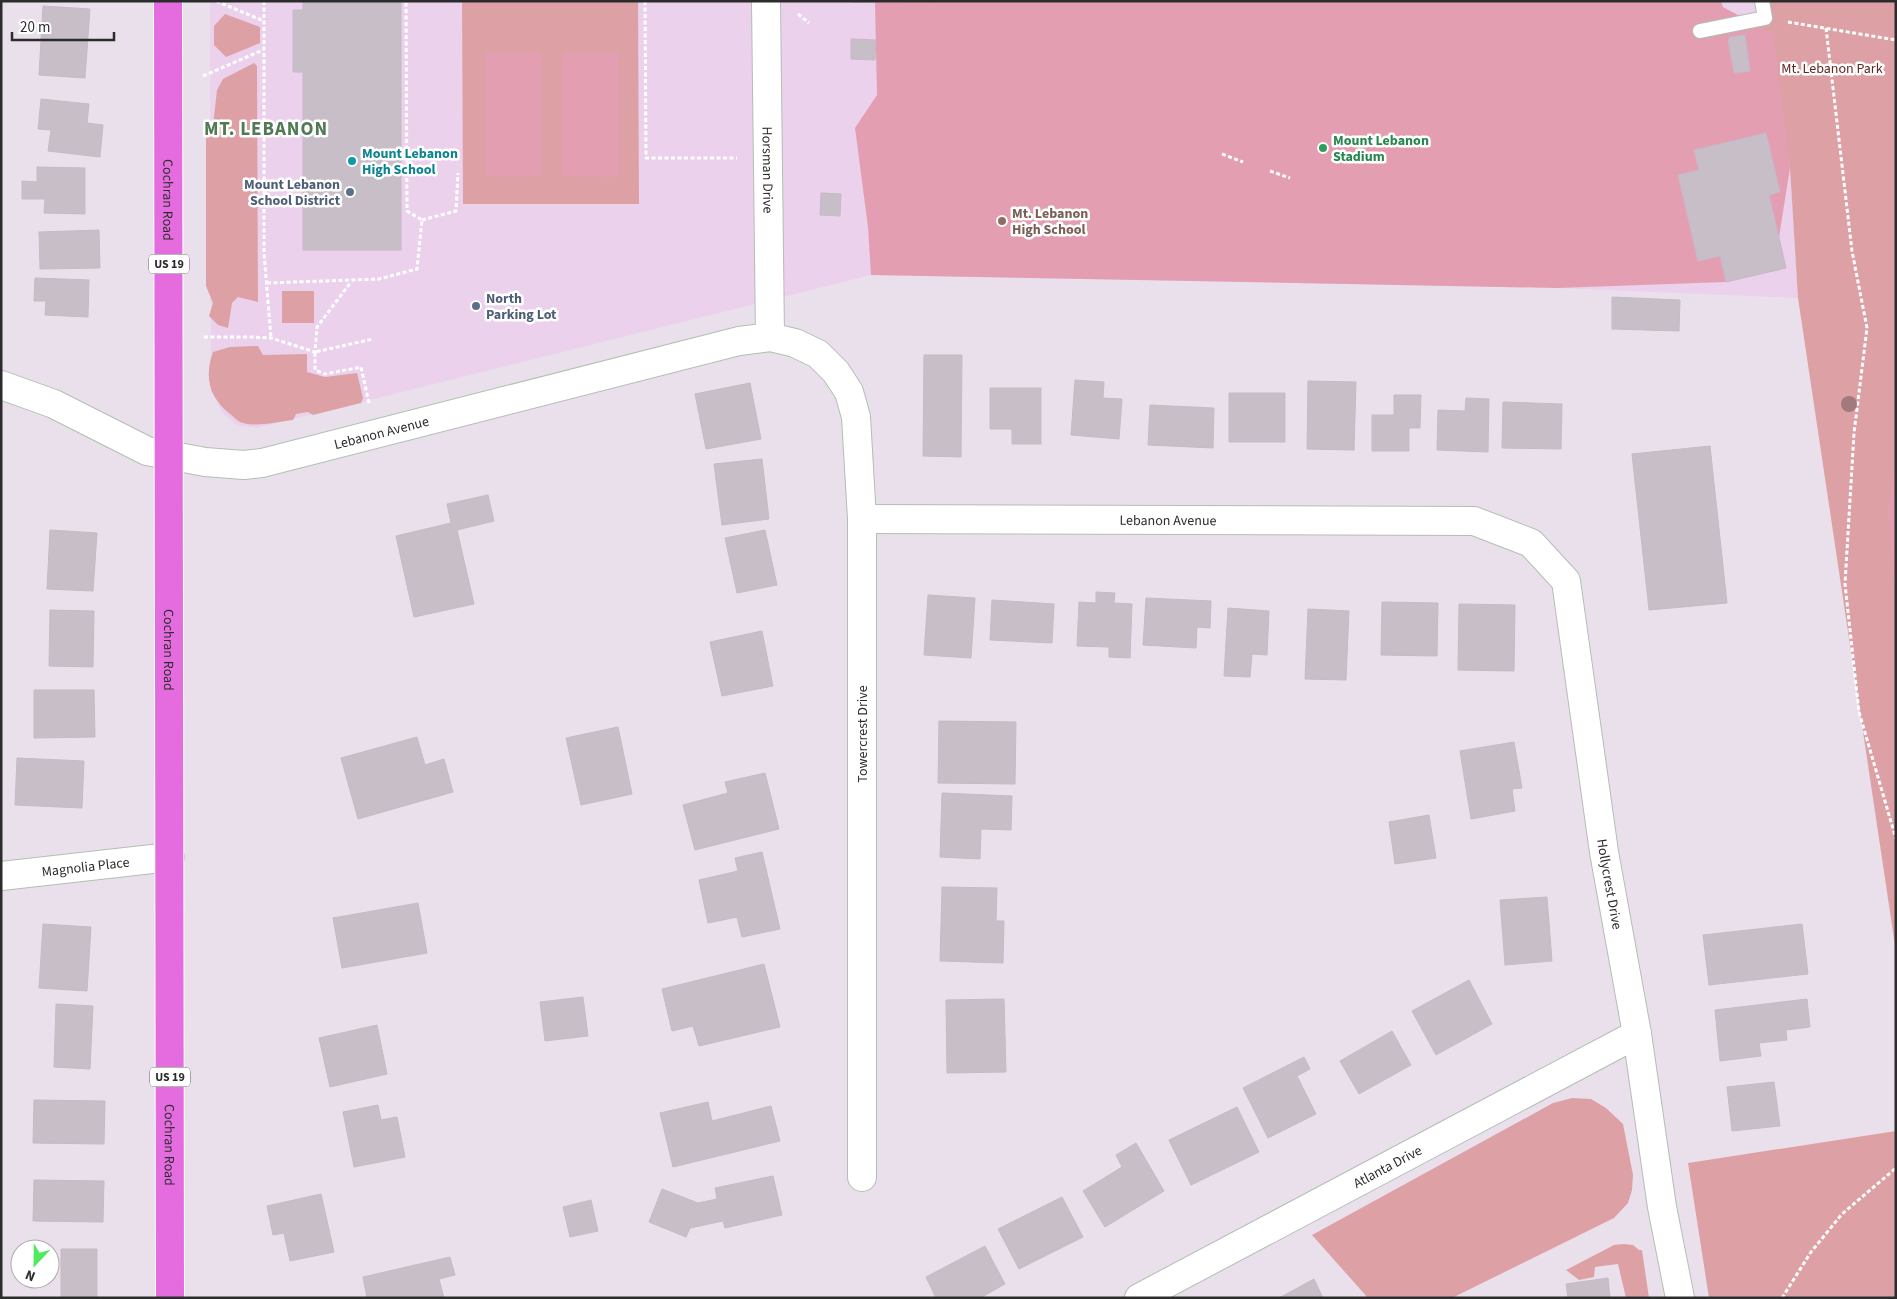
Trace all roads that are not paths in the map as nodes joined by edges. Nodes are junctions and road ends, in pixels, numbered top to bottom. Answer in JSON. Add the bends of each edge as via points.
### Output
{"nodes":[{"id":1,"x":168,"y":1,"type":"edge"},
{"id":2,"x":766,"y":1,"type":"edge"},
{"id":3,"x":1762,"y":1,"type":"edge"},
{"id":4,"x":1700,"y":31,"type":"dead end"},
{"id":5,"x":770,"y":338,"type":"junction"},
{"id":6,"x":1,"y":385,"type":"edge"},
{"id":7,"x":169,"y":455,"type":"junction"},
{"id":8,"x":862,"y":519,"type":"junction"},
{"id":9,"x":1474,"y":521,"type":"joint"},
{"id":10,"x":170,"y":857,"type":"junction"},
{"id":11,"x":1,"y":876,"type":"edge"},
{"id":12,"x":1637,"y":1034,"type":"junction"},
{"id":13,"x":862,"y":1178,"type":"dead end"},
{"id":14,"x":170,"y":1298,"type":"edge"},
{"id":15,"x":1139,"y":1298,"type":"edge"},
{"id":16,"x":1680,"y":1298,"type":"edge"}],
"edges":[{"from":1,"to":7,"type":"main road","name":"Cochran Road","number":"US 19"},
{"from":2,"to":5,"type":"street","name":"Horsman Drive"},
{"from":3,"to":4,"type":"lane","via":[[1765,18]]},
{"from":5,"to":7,"type":"street","name":"Lebanon Avenue","via":[[739,341],[262,463],[225,464]]},
{"from":5,"to":8,"type":"street","name":"Towercrest Drive","via":[[795,343],[818,354],[836,372],[849,392],[856,417]]},
{"from":6,"to":7,"type":"street","name":"Lebanon Avenue","via":[[54,404],[140,448]]},
{"from":7,"to":10,"type":"main road","name":"Cochran Road","number":"US 19"},
{"from":8,"to":9,"type":"street","name":"Lebanon Avenue"},
{"from":8,"to":13,"type":"street","name":"Towercrest Drive"},
{"from":9,"to":12,"type":"street","name":"Hollycrest Drive","via":[[1531,543],[1566,581],[1604,852]]},
{"from":10,"to":11,"type":"street","name":"Magnolia Place"},
{"from":10,"to":14,"type":"main road","name":"Cochran Road","number":"US 19"},
{"from":12,"to":15,"type":"street","name":"Atlanta Drive"},
{"from":12,"to":16,"type":"street","name":"Hollycrest Drive","via":[[1662,1207]]}]}
